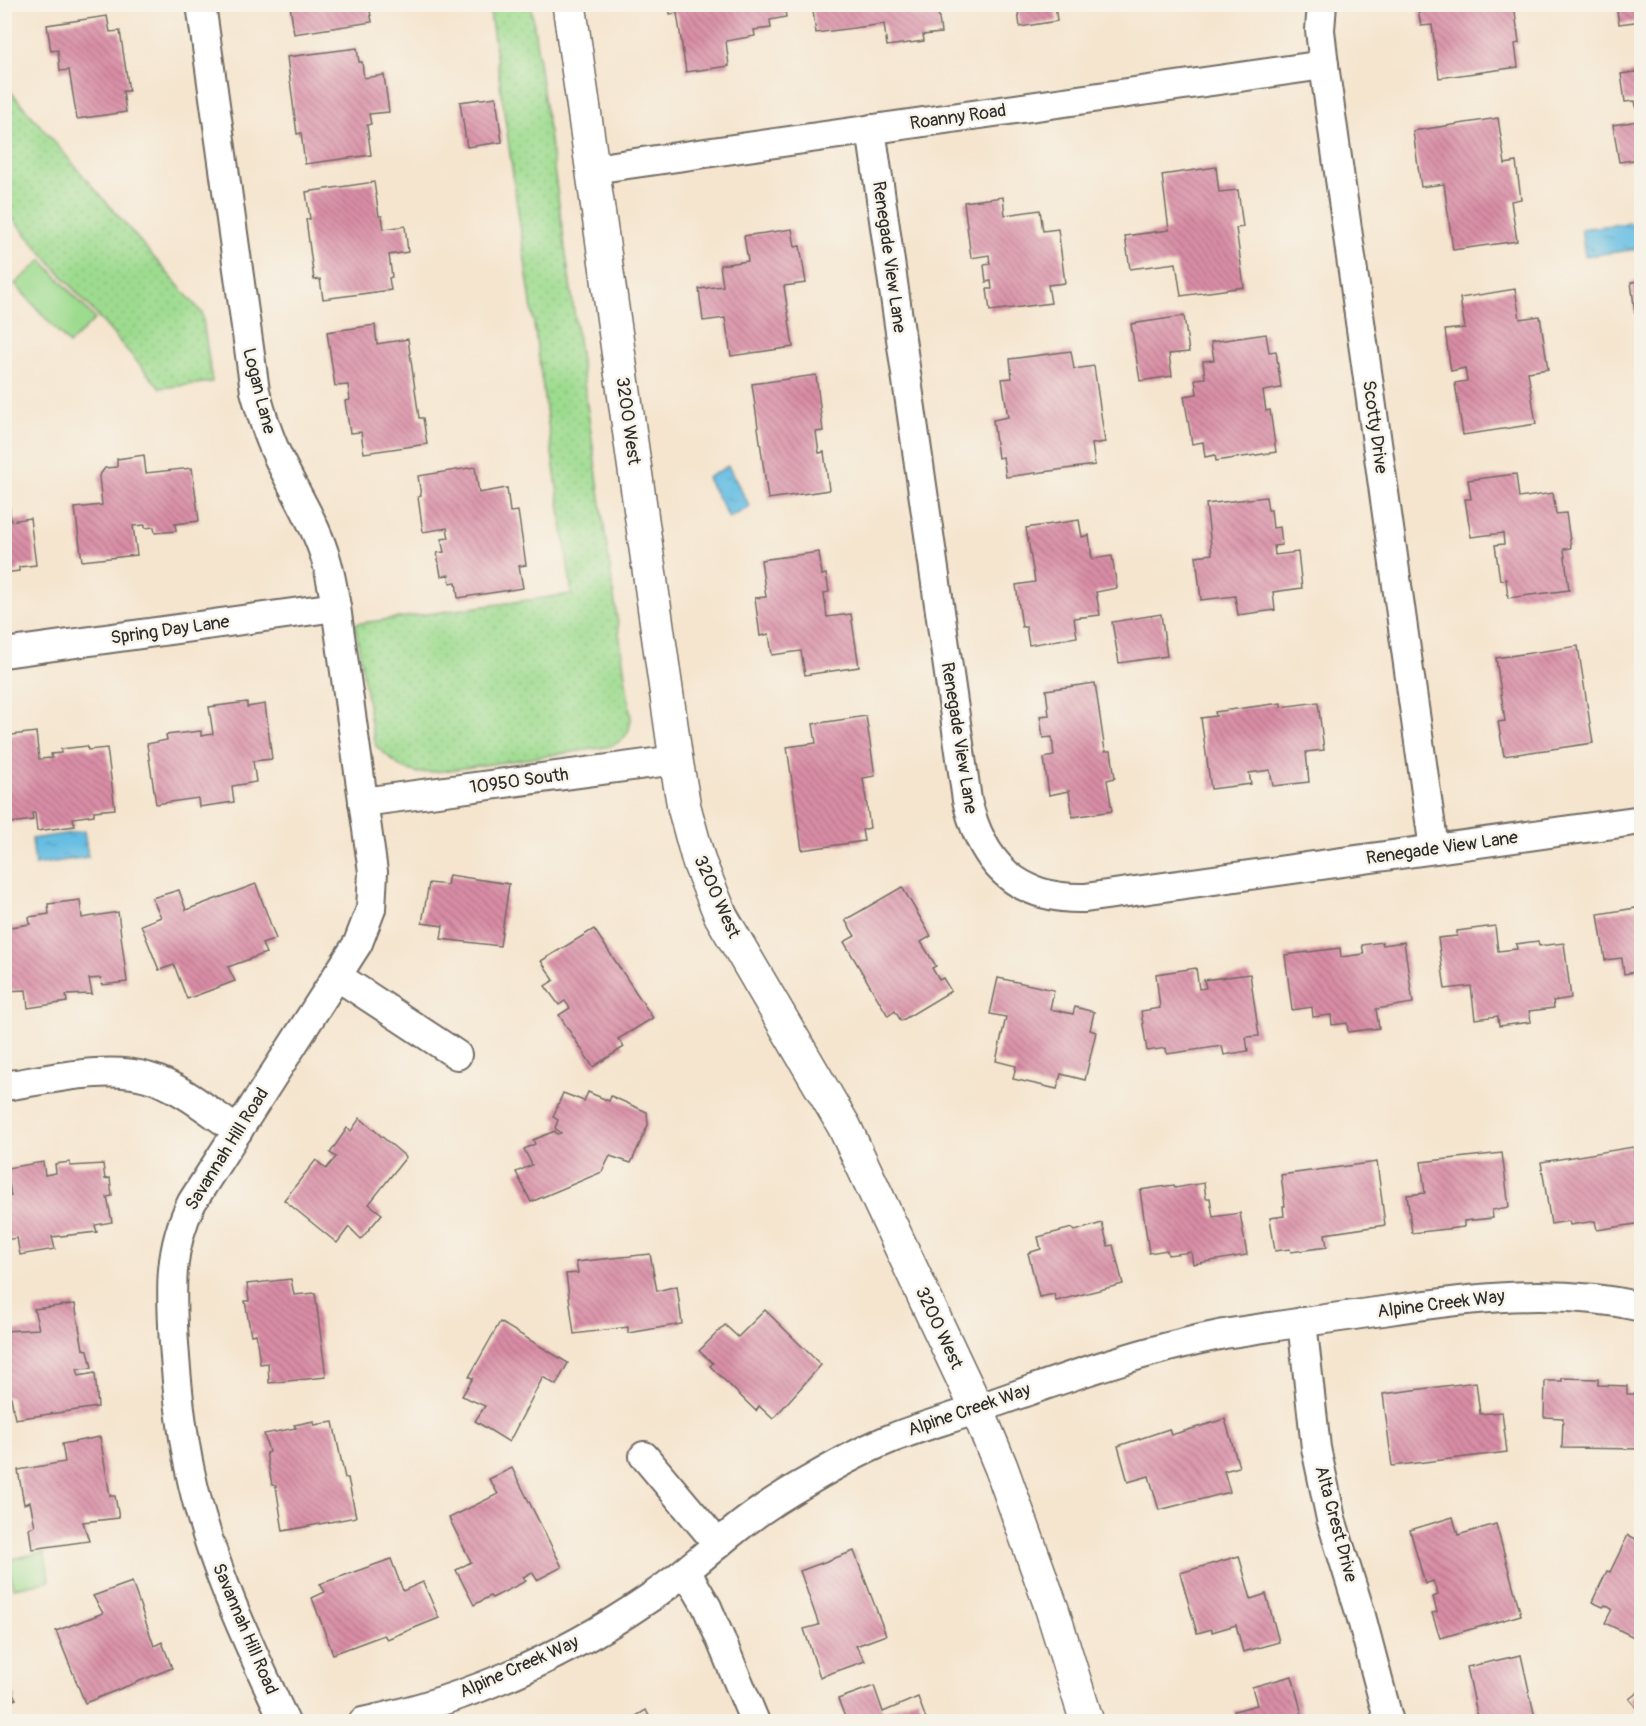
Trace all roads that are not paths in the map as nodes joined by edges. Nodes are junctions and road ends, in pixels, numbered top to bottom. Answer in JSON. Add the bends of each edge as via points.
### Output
{"nodes":[{"id":1,"x":201,"y":4,"type":"edge"},
{"id":2,"x":569,"y":4,"type":"edge"},
{"id":3,"x":1322,"y":4,"type":"edge"},
{"id":4,"x":1324,"y":65,"type":"junction"},
{"id":5,"x":871,"y":129,"type":"junction"},
{"id":6,"x":592,"y":169,"type":"junction"},
{"id":7,"x":336,"y":607,"type":"junction"},
{"id":8,"x":4,"y":653,"type":"edge"},
{"id":9,"x":676,"y":760,"type":"junction"},
{"id":10,"x":363,"y":802,"type":"junction"},
{"id":11,"x":1641,"y":820,"type":"edge"},
{"id":12,"x":1434,"y":849,"type":"junction"},
{"id":13,"x":337,"y":976,"type":"junction"},
{"id":14,"x":457,"y":1055,"type":"dead end"},
{"id":15,"x":4,"y":1086,"type":"edge"},
{"id":16,"x":238,"y":1131,"type":"junction"},
{"id":17,"x":1641,"y":1307,"type":"edge"},
{"id":18,"x":1302,"y":1323,"type":"junction"},
{"id":19,"x":977,"y":1409,"type":"junction"},
{"id":20,"x":644,"y":1456,"type":"dead end"},
{"id":21,"x":718,"y":1544,"type":"junction"},
{"id":22,"x":686,"y":1571,"type":"junction"},
{"id":23,"x":285,"y":1722,"type":"edge"},
{"id":24,"x":363,"y":1722,"type":"edge"},
{"id":25,"x":755,"y":1722,"type":"edge"},
{"id":26,"x":1087,"y":1722,"type":"edge"},
{"id":27,"x":1389,"y":1722,"type":"edge"}],
"edges":[{"from":1,"to":7,"type":"street","name":"Logan Lane","via":[[255,391],[278,458],[324,552]]},
{"from":2,"to":6,"type":"street","name":"3200 West"},
{"from":3,"to":4,"type":"street","name":"Scotty Drive"},
{"from":4,"to":5,"type":"street","name":"Roanny Road"},
{"from":4,"to":12,"type":"street","name":"Scotty Drive"},
{"from":5,"to":6,"type":"street","name":"Roanny Road"},
{"from":5,"to":12,"type":"street","name":"Renegade View Lane","via":[[967,800],[981,843],[994,861],[1010,878],[1027,888],[1065,899]]},
{"from":6,"to":9,"type":"street","name":"3200 West"},
{"from":7,"to":8,"type":"street","name":"Spring Day Lane"},
{"from":7,"to":10,"type":"street","name":"Logan Lane"},
{"from":9,"to":10,"type":"street","name":"10950 South"},
{"from":9,"to":19,"type":"street","name":"3200 West","via":[[699,862],[721,916],[844,1126]]},
{"from":10,"to":13,"type":"street","name":"Savannah Hill Road","via":[[373,872],[371,909],[358,943]]},
{"from":11,"to":12,"type":"street","name":"Renegade View Lane"},
{"from":13,"to":14,"type":"street"},
{"from":13,"to":16,"type":"street","name":"Savannah Hill Road"},
{"from":15,"to":16,"type":"street","via":[[110,1071],[130,1072],[167,1084]]},
{"from":16,"to":23,"type":"street","name":"Savannah Hill Road","via":[[192,1202],[177,1240],[171,1287],[177,1382],[190,1472],[214,1552]]},
{"from":17,"to":18,"type":"street","name":"Alpine Creek Way","via":[[1587,1298],[1502,1296]]},
{"from":18,"to":19,"type":"street","name":"Alpine Creek Way","via":[[1155,1349]]},
{"from":18,"to":27,"type":"street","name":"Alta Crest Drive","via":[[1316,1448],[1331,1519]]},
{"from":19,"to":21,"type":"street","name":"Alpine Creek Way","via":[[895,1436],[848,1458],[807,1481]]},
{"from":19,"to":26,"type":"street","name":"3200 West","via":[[1052,1609]]},
{"from":20,"to":21,"type":"street"},
{"from":21,"to":22,"type":"street","name":"Alpine Creek Way"},
{"from":22,"to":24,"type":"street","name":"Alpine Creek Way","via":[[648,1599],[556,1654],[462,1694]]},
{"from":22,"to":25,"type":"street","via":[[707,1607]]}]}
